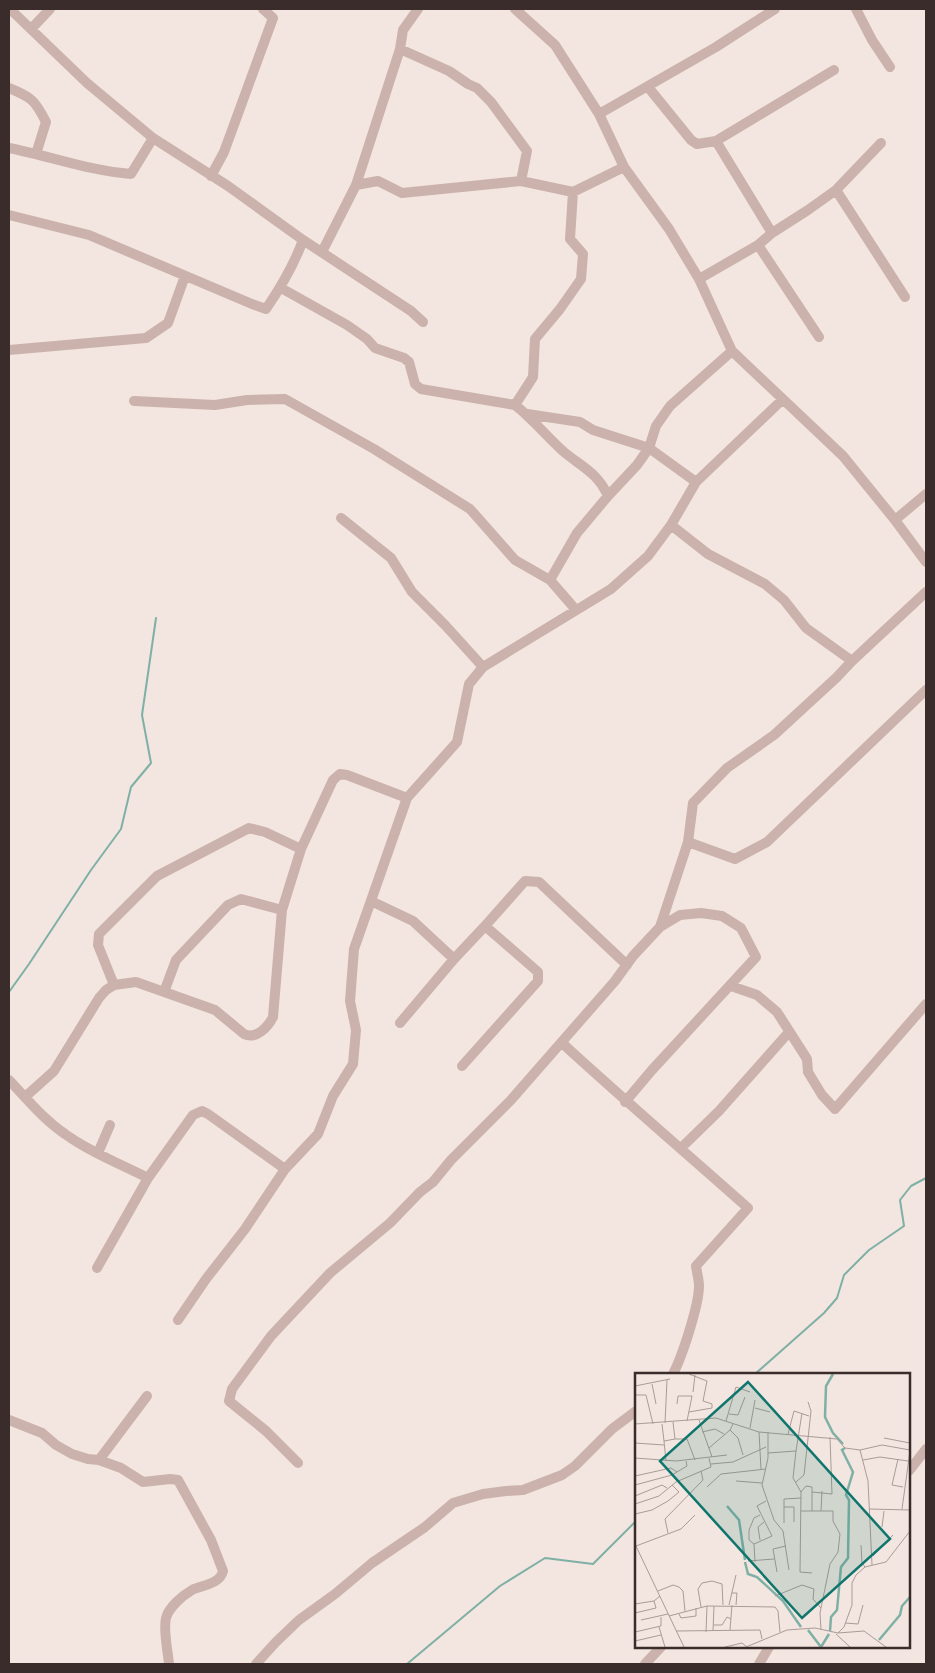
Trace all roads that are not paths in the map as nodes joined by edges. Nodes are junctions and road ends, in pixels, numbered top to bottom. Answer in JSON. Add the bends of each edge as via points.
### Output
{"nodes":[{"id":1,"x":10,"y":9,"type":"edge"},
{"id":2,"x":50,"y":9,"type":"edge"},
{"id":3,"x":263,"y":9,"type":"edge"},
{"id":4,"x":418,"y":9,"type":"edge"},
{"id":5,"x":516,"y":9,"type":"edge"},
{"id":6,"x":775,"y":9,"type":"edge"},
{"id":7,"x":856,"y":9,"type":"edge"},
{"id":8,"x":32,"y":28,"type":"junction"},
{"id":9,"x":400,"y":49,"type":"junction"},
{"id":10,"x":890,"y":66,"type":"dead end"},
{"id":11,"x":834,"y":70,"type":"dead end"},
{"id":12,"x":648,"y":87,"type":"junction"},
{"id":13,"x":9,"y":88,"type":"edge"},
{"id":14,"x":599,"y":114,"type":"junction"},
{"id":15,"x":153,"y":138,"type":"junction"},
{"id":16,"x":716,"y":141,"type":"junction"},
{"id":17,"x":881,"y":143,"type":"dead end"},
{"id":18,"x":9,"y":148,"type":"edge"},
{"id":19,"x":36,"y":154,"type":"junction"},
{"id":20,"x":624,"y":167,"type":"junction"},
{"id":21,"x":211,"y":176,"type":"junction"},
{"id":22,"x":521,"y":180,"type":"junction"},
{"id":23,"x":356,"y":185,"type":"junction"},
{"id":24,"x":836,"y":190,"type":"junction"},
{"id":25,"x":573,"y":192,"type":"junction"},
{"id":26,"x":9,"y":215,"type":"edge"},
{"id":27,"x":772,"y":233,"type":"junction"},
{"id":28,"x":303,"y":240,"type":"junction"},
{"id":29,"x":758,"y":245,"type":"junction"},
{"id":30,"x":322,"y":252,"type":"junction"},
{"id":31,"x":185,"y":276,"type":"junction"},
{"id":32,"x":699,"y":279,"type":"junction"},
{"id":33,"x":281,"y":288,"type":"junction"},
{"id":34,"x":905,"y":297,"type":"dead end"},
{"id":35,"x":424,"y":322,"type":"dead end"},
{"id":36,"x":819,"y":337,"type":"dead end"},
{"id":37,"x":9,"y":350,"type":"edge"},
{"id":38,"x":732,"y":351,"type":"junction"},
{"id":39,"x":782,"y":400,"type":"junction"},
{"id":40,"x":134,"y":401,"type":"dead end"},
{"id":41,"x":515,"y":405,"type":"junction"},
{"id":42,"x":527,"y":414,"type":"junction"},
{"id":43,"x":649,"y":448,"type":"junction"},
{"id":44,"x":696,"y":482,"type":"junction"},
{"id":45,"x":926,"y":494,"type":"edge"},
{"id":46,"x":608,"y":496,"type":"junction"},
{"id":47,"x":341,"y":518,"type":"dead end"},
{"id":48,"x":895,"y":520,"type":"junction"},
{"id":49,"x":671,"y":525,"type":"junction"},
{"id":50,"x":926,"y":562,"type":"edge"},
{"id":51,"x":550,"y":580,"type":"junction"},
{"id":52,"x":926,"y":592,"type":"edge"},
{"id":53,"x":576,"y":610,"type":"junction"},
{"id":54,"x":852,"y":661,"type":"junction"},
{"id":55,"x":483,"y":667,"type":"junction"},
{"id":56,"x":926,"y":690,"type":"edge"},
{"id":57,"x":407,"y":798,"type":"junction"},
{"id":58,"x":688,"y":842,"type":"junction"},
{"id":59,"x":302,"y":849,"type":"junction"},
{"id":60,"x":371,"y":901,"type":"junction"},
{"id":61,"x":282,"y":910,"type":"junction"},
{"id":62,"x":485,"y":926,"type":"junction"},
{"id":63,"x":660,"y":927,"type":"junction"},
{"id":64,"x":454,"y":958,"type":"junction"},
{"id":65,"x":627,"y":965,"type":"junction"},
{"id":66,"x":114,"y":986,"type":"junction"},
{"id":67,"x":731,"y":986,"type":"junction"},
{"id":68,"x":164,"y":992,"type":"junction"},
{"id":69,"x":926,"y":1004,"type":"edge"},
{"id":70,"x":400,"y":1023,"type":"dead end"},
{"id":71,"x":788,"y":1032,"type":"junction"},
{"id":72,"x":562,"y":1043,"type":"junction"},
{"id":73,"x":462,"y":1066,"type":"dead end"},
{"id":74,"x":9,"y":1080,"type":"edge"},
{"id":75,"x":25,"y":1097,"type":"junction"},
{"id":76,"x":625,"y":1102,"type":"junction"},
{"id":77,"x":110,"y":1125,"type":"dead end"},
{"id":78,"x":681,"y":1148,"type":"junction"},
{"id":79,"x":98,"y":1153,"type":"junction"},
{"id":80,"x":285,"y":1169,"type":"junction"},
{"id":81,"x":148,"y":1178,"type":"junction"},
{"id":82,"x":97,"y":1268,"type":"dead end"},
{"id":83,"x":178,"y":1320,"type":"dead end"},
{"id":84,"x":674,"y":1373,"type":"edge"},
{"id":85,"x":146,"y":1396,"type":"dead end"},
{"id":86,"x":635,"y":1412,"type":"edge"},
{"id":87,"x":9,"y":1420,"type":"edge"},
{"id":88,"x":926,"y":1449,"type":"edge"},
{"id":89,"x":99,"y":1460,"type":"junction"},
{"id":90,"x":298,"y":1463,"type":"dead end"},
{"id":91,"x":910,"y":1470,"type":"edge"},
{"id":92,"x":660,"y":1648,"type":"edge"},
{"id":93,"x":768,"y":1648,"type":"edge"},
{"id":94,"x":169,"y":1664,"type":"edge"},
{"id":95,"x":256,"y":1664,"type":"edge"},
{"id":96,"x":646,"y":1664,"type":"edge"},
{"id":97,"x":759,"y":1664,"type":"edge"}],
"edges":[{"from":1,"to":8,"type":"street"},
{"from":2,"to":8,"type":"street"},
{"from":3,"to":21,"type":"street","via":[[273,18],[224,152]]},
{"from":4,"to":9,"type":"street","via":[[403,30]]},
{"from":5,"to":14,"type":"street","via":[[555,45]]},
{"from":6,"to":12,"type":"street"},
{"from":7,"to":10,"type":"street"},
{"from":8,"to":15,"type":"street","via":[[88,83]]},
{"from":9,"to":22,"type":"street","via":[[449,71],[477,88],[491,102],[527,151]]},
{"from":9,"to":23,"type":"street"},
{"from":11,"to":16,"type":"street"},
{"from":12,"to":14,"type":"street"},
{"from":12,"to":16,"type":"street","via":[[690,140],[697,144]]},
{"from":13,"to":19,"type":"street","via":[[38,106],[46,122]]},
{"from":14,"to":20,"type":"street"},
{"from":15,"to":19,"type":"street","via":[[132,174],[107,172]]},
{"from":15,"to":21,"type":"street"},
{"from":16,"to":27,"type":"street"},
{"from":17,"to":24,"type":"street"},
{"from":18,"to":19,"type":"street"},
{"from":20,"to":25,"type":"street"},
{"from":20,"to":32,"type":"street","via":[[669,229]]},
{"from":21,"to":28,"type":"street"},
{"from":22,"to":23,"type":"street","via":[[402,194],[378,181]]},
{"from":22,"to":25,"type":"street"},
{"from":23,"to":30,"type":"street"},
{"from":24,"to":27,"type":"street"},
{"from":24,"to":34,"type":"street"},
{"from":25,"to":41,"type":"street","via":[[570,239],[583,254],[581,279],[535,339],[533,377]]},
{"from":26,"to":31,"type":"street","via":[[89,235]]},
{"from":27,"to":29,"type":"street"},
{"from":28,"to":30,"type":"street"},
{"from":28,"to":33,"type":"street"},
{"from":29,"to":32,"type":"street"},
{"from":29,"to":36,"type":"street"},
{"from":30,"to":35,"type":"street"},
{"from":31,"to":33,"type":"street","via":[[266,309]]},
{"from":31,"to":37,"type":"street","via":[[168,323],[146,338]]},
{"from":32,"to":38,"type":"street"},
{"from":33,"to":41,"type":"street","via":[[346,325],[375,348],[404,358],[421,389]]},
{"from":38,"to":39,"type":"street"},
{"from":38,"to":43,"type":"street","via":[[670,406],[656,426]]},
{"from":39,"to":44,"type":"street"},
{"from":39,"to":48,"type":"street","via":[[843,456]]},
{"from":40,"to":51,"type":"street","via":[[215,405],[284,399],[374,449],[470,509],[516,560]]},
{"from":41,"to":42,"type":"street"},
{"from":42,"to":43,"type":"street","via":[[580,422],[593,430]]},
{"from":42,"to":46,"type":"street","via":[[563,451],[595,475]]},
{"from":43,"to":44,"type":"street"},
{"from":43,"to":46,"type":"street"},
{"from":44,"to":49,"type":"street"},
{"from":45,"to":48,"type":"street"},
{"from":46,"to":51,"type":"street","via":[[577,533]]},
{"from":47,"to":55,"type":"street","via":[[391,558],[412,592]]},
{"from":48,"to":50,"type":"street"},
{"from":49,"to":53,"type":"street","via":[[648,556],[611,589]]},
{"from":49,"to":54,"type":"street","via":[[708,554],[765,584],[784,600],[806,628]]},
{"from":51,"to":53,"type":"street"},
{"from":52,"to":54,"type":"street"},
{"from":53,"to":55,"type":"street"},
{"from":54,"to":58,"type":"street","via":[[774,734],[727,768],[693,803]]},
{"from":55,"to":57,"type":"street","via":[[468,684],[457,742]]},
{"from":56,"to":58,"type":"street","via":[[767,842],[735,859]]},
{"from":57,"to":59,"type":"street","via":[[340,774],[332,780]]},
{"from":57,"to":60,"type":"street"},
{"from":58,"to":63,"type":"street"},
{"from":59,"to":61,"type":"street"},
{"from":59,"to":66,"type":"street","via":[[249,828],[157,876],[99,934],[98,945]]},
{"from":60,"to":64,"type":"street","via":[[414,921]]},
{"from":60,"to":80,"type":"street","via":[[354,949],[350,1001],[356,1030],[353,1064],[333,1096],[318,1134]]},
{"from":61,"to":68,"type":"street","via":[[241,899],[228,905],[176,960]]},
{"from":61,"to":68,"type":"street","via":[[273,1017],[257,1034],[248,1036],[215,1010]]},
{"from":62,"to":64,"type":"street"},
{"from":62,"to":65,"type":"street","via":[[525,881],[539,882]]},
{"from":62,"to":73,"type":"street","via":[[532,965],[538,972],[538,981]]},
{"from":63,"to":65,"type":"street"},
{"from":63,"to":67,"type":"street","via":[[680,915],[702,913],[722,916],[741,928],[756,957]]},
{"from":64,"to":70,"type":"street"},
{"from":65,"to":72,"type":"street"},
{"from":66,"to":68,"type":"street","via":[[136,982]]},
{"from":66,"to":75,"type":"street","via":[[99,998],[54,1071]]},
{"from":67,"to":71,"type":"street","via":[[757,996],[777,1012]]},
{"from":67,"to":76,"type":"street","via":[[658,1062]]},
{"from":69,"to":71,"type":"street","via":[[835,1108],[822,1095],[808,1072],[807,1059]]},
{"from":71,"to":78,"type":"street","via":[[719,1111]]},
{"from":72,"to":76,"type":"street"},
{"from":72,"to":90,"type":"street","via":[[433,1182],[330,1273],[271,1336],[232,1389],[229,1401]]},
{"from":74,"to":75,"type":"street"},
{"from":75,"to":79,"type":"street","via":[[64,1134]]},
{"from":76,"to":78,"type":"street"},
{"from":77,"to":79,"type":"street"},
{"from":78,"to":84,"type":"street","via":[[748,1208],[696,1266],[699,1288]]},
{"from":79,"to":81,"type":"street"},
{"from":80,"to":81,"type":"street","via":[[202,1111],[193,1115]]},
{"from":80,"to":83,"type":"street"},
{"from":81,"to":82,"type":"street"},
{"from":85,"to":89,"type":"street"},
{"from":86,"to":95,"type":"street","via":[[562,1476],[523,1490],[483,1494],[454,1503],[299,1620]]},
{"from":87,"to":89,"type":"street","via":[[42,1434],[72,1454]]},
{"from":88,"to":91,"type":"street"},
{"from":89,"to":94,"type":"street","via":[[121,1468],[143,1482],[178,1480],[211,1540],[222,1569],[218,1580],[192,1590],[170,1609],[166,1619]]},
{"from":92,"to":96,"type":"street"},
{"from":93,"to":97,"type":"street"}]}
